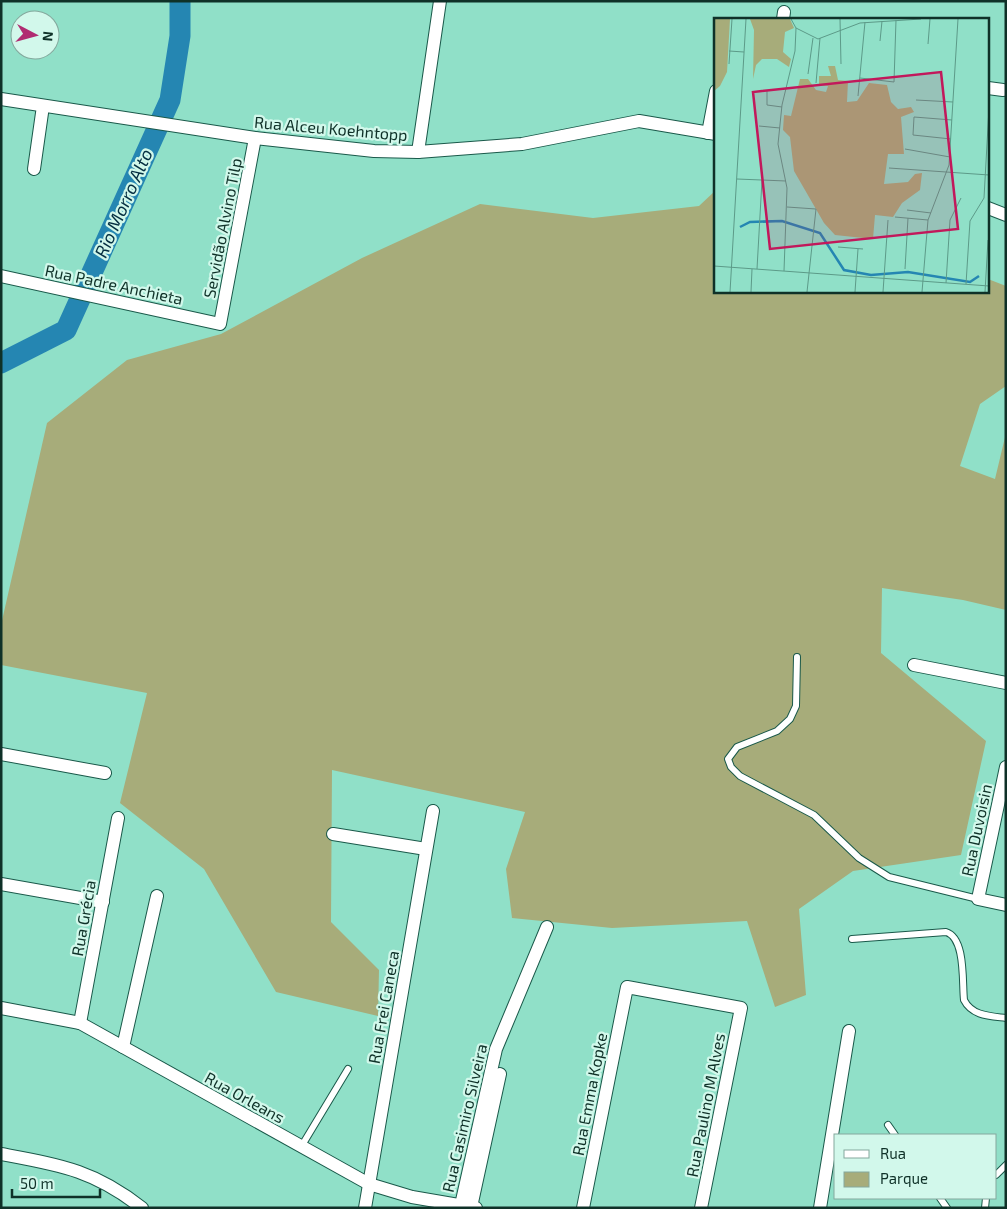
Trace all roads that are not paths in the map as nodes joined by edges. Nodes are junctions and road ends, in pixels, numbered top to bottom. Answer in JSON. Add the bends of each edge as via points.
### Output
{"nodes":[{"id":1,"x":440,"y":1,"type":"edge"},
{"id":2,"x":990,"y":88,"type":"edge"},
{"id":3,"x":1003,"y":90,"type":"dead end"},
{"id":4,"x":1,"y":99,"type":"edge"},
{"id":5,"x":43,"y":106,"type":"junction"},
{"id":6,"x":714,"y":112,"type":"edge"},
{"id":7,"x":712,"y":133,"type":"edge"},
{"id":8,"x":255,"y":138,"type":"junction"},
{"id":9,"x":418,"y":152,"type":"junction"},
{"id":10,"x":34,"y":169,"type":"dead end"},
{"id":11,"x":990,"y":209,"type":"edge"},
{"id":12,"x":1006,"y":215,"type":"edge"},
{"id":13,"x":1,"y":276,"type":"edge"},
{"id":14,"x":220,"y":324,"type":"joint"},
{"id":15,"x":797,"y":657,"type":"dead end"},
{"id":16,"x":914,"y":665,"type":"dead end"},
{"id":17,"x":1006,"y":683,"type":"edge"},
{"id":18,"x":1,"y":754,"type":"edge"},
{"id":19,"x":1006,"y":767,"type":"edge"},
{"id":20,"x":105,"y":773,"type":"dead end"},
{"id":21,"x":433,"y":811,"type":"dead end"},
{"id":22,"x":118,"y":818,"type":"dead end"},
{"id":23,"x":333,"y":834,"type":"dead end"},
{"id":24,"x":426,"y":849,"type":"junction"},
{"id":25,"x":1,"y":884,"type":"edge"},
{"id":26,"x":157,"y":896,"type":"dead end"},
{"id":27,"x":978,"y":899,"type":"junction"},
{"id":28,"x":102,"y":902,"type":"junction"},
{"id":29,"x":1006,"y":905,"type":"edge"},
{"id":30,"x":547,"y":927,"type":"dead end"},
{"id":31,"x":852,"y":939,"type":"dead end"},
{"id":32,"x":627,"y":987,"type":"joint"},
{"id":33,"x":1,"y":1008,"type":"edge"},
{"id":34,"x":1006,"y":1018,"type":"edge"},
{"id":35,"x":80,"y":1023,"type":"junction"},
{"id":36,"x":849,"y":1031,"type":"dead end"},
{"id":37,"x":123,"y":1047,"type":"junction"},
{"id":38,"x":348,"y":1069,"type":"dead end"},
{"id":39,"x":500,"y":1074,"type":"dead end"},
{"id":40,"x":888,"y":1125,"type":"dead end"},
{"id":41,"x":894,"y":1134,"type":"edge"},
{"id":42,"x":301,"y":1147,"type":"junction"},
{"id":43,"x":1,"y":1154,"type":"edge"},
{"id":44,"x":1006,"y":1165,"type":"edge"},
{"id":45,"x":997,"y":1174,"type":"edge"},
{"id":46,"x":369,"y":1184,"type":"junction"},
{"id":47,"x":469,"y":1207,"type":"edge"},
{"id":48,"x":142,"y":1208,"type":"edge"},
{"id":49,"x":365,"y":1208,"type":"edge"},
{"id":50,"x":583,"y":1208,"type":"edge"},
{"id":51,"x":701,"y":1208,"type":"edge"},
{"id":52,"x":820,"y":1208,"type":"edge"}],
"edges":[{"from":1,"to":9,"type":"street"},
{"from":2,"to":3,"type":"street"},
{"from":4,"to":5,"type":"street","name":"Rua Alceu Koehntopp"},
{"from":5,"to":8,"type":"street","name":"Rua Alceu Koehntopp"},
{"from":5,"to":10,"type":"street"},
{"from":6,"to":7,"type":"street"},
{"from":7,"to":9,"type":"street","name":"Rua Alceu Koehntopp","via":[[639,121],[522,144]]},
{"from":8,"to":9,"type":"street","name":"Rua Alceu Koehntopp","via":[[348,149]]},
{"from":8,"to":14,"type":"street","name":"Servidão Alvino Tilp"},
{"from":11,"to":12,"type":"street"},
{"from":13,"to":14,"type":"street","name":"Rua Padre Anchieta"},
{"from":15,"to":27,"type":"lane","via":[[796,706],[790,719],[777,731],[737,747],[728,758],[731,767],[740,776],[814,815],[858,858],[889,877]]},
{"from":16,"to":17,"type":"street"},
{"from":18,"to":20,"type":"street"},
{"from":19,"to":27,"type":"street","name":"Rua Duvoisin"},
{"from":21,"to":24,"type":"street","name":"Rua Frei Caneca"},
{"from":22,"to":28,"type":"street","name":"Rua Grécia"},
{"from":23,"to":24,"type":"street"},
{"from":24,"to":46,"type":"street","name":"Rua Frei Caneca"},
{"from":25,"to":28,"type":"street"},
{"from":26,"to":37,"type":"street"},
{"from":27,"to":29,"type":"street"},
{"from":28,"to":35,"type":"street","name":"Rua Grécia"},
{"from":30,"to":47,"type":"street","name":"Rua Casimiro Silveira","via":[[496,1049]]},
{"from":31,"to":34,"type":"lane","via":[[952,934],[960,950],[966,1005],[978,1014]]},
{"from":32,"to":50,"type":"street","name":"Rua Emma Kopke"},
{"from":32,"to":51,"type":"street","name":"Rua Paulino M Alves","via":[[741,1008]]},
{"from":33,"to":35,"type":"street","name":"Rua Orleans"},
{"from":35,"to":37,"type":"street","name":"Rua Orleans"},
{"from":36,"to":52,"type":"street"},
{"from":37,"to":42,"type":"street","name":"Rua Orleans"},
{"from":38,"to":42,"type":"lane"},
{"from":39,"to":47,"type":"street"},
{"from":40,"to":41,"type":"lane"},
{"from":42,"to":46,"type":"street","name":"Rua Orleans"},
{"from":43,"to":48,"type":"street","via":[[80,1171],[109,1184]]},
{"from":44,"to":45,"type":"lane"},
{"from":46,"to":47,"type":"street","name":"Rua Orleans","via":[[412,1197]]},
{"from":46,"to":49,"type":"street","name":"Rua Frei Caneca"}]}
